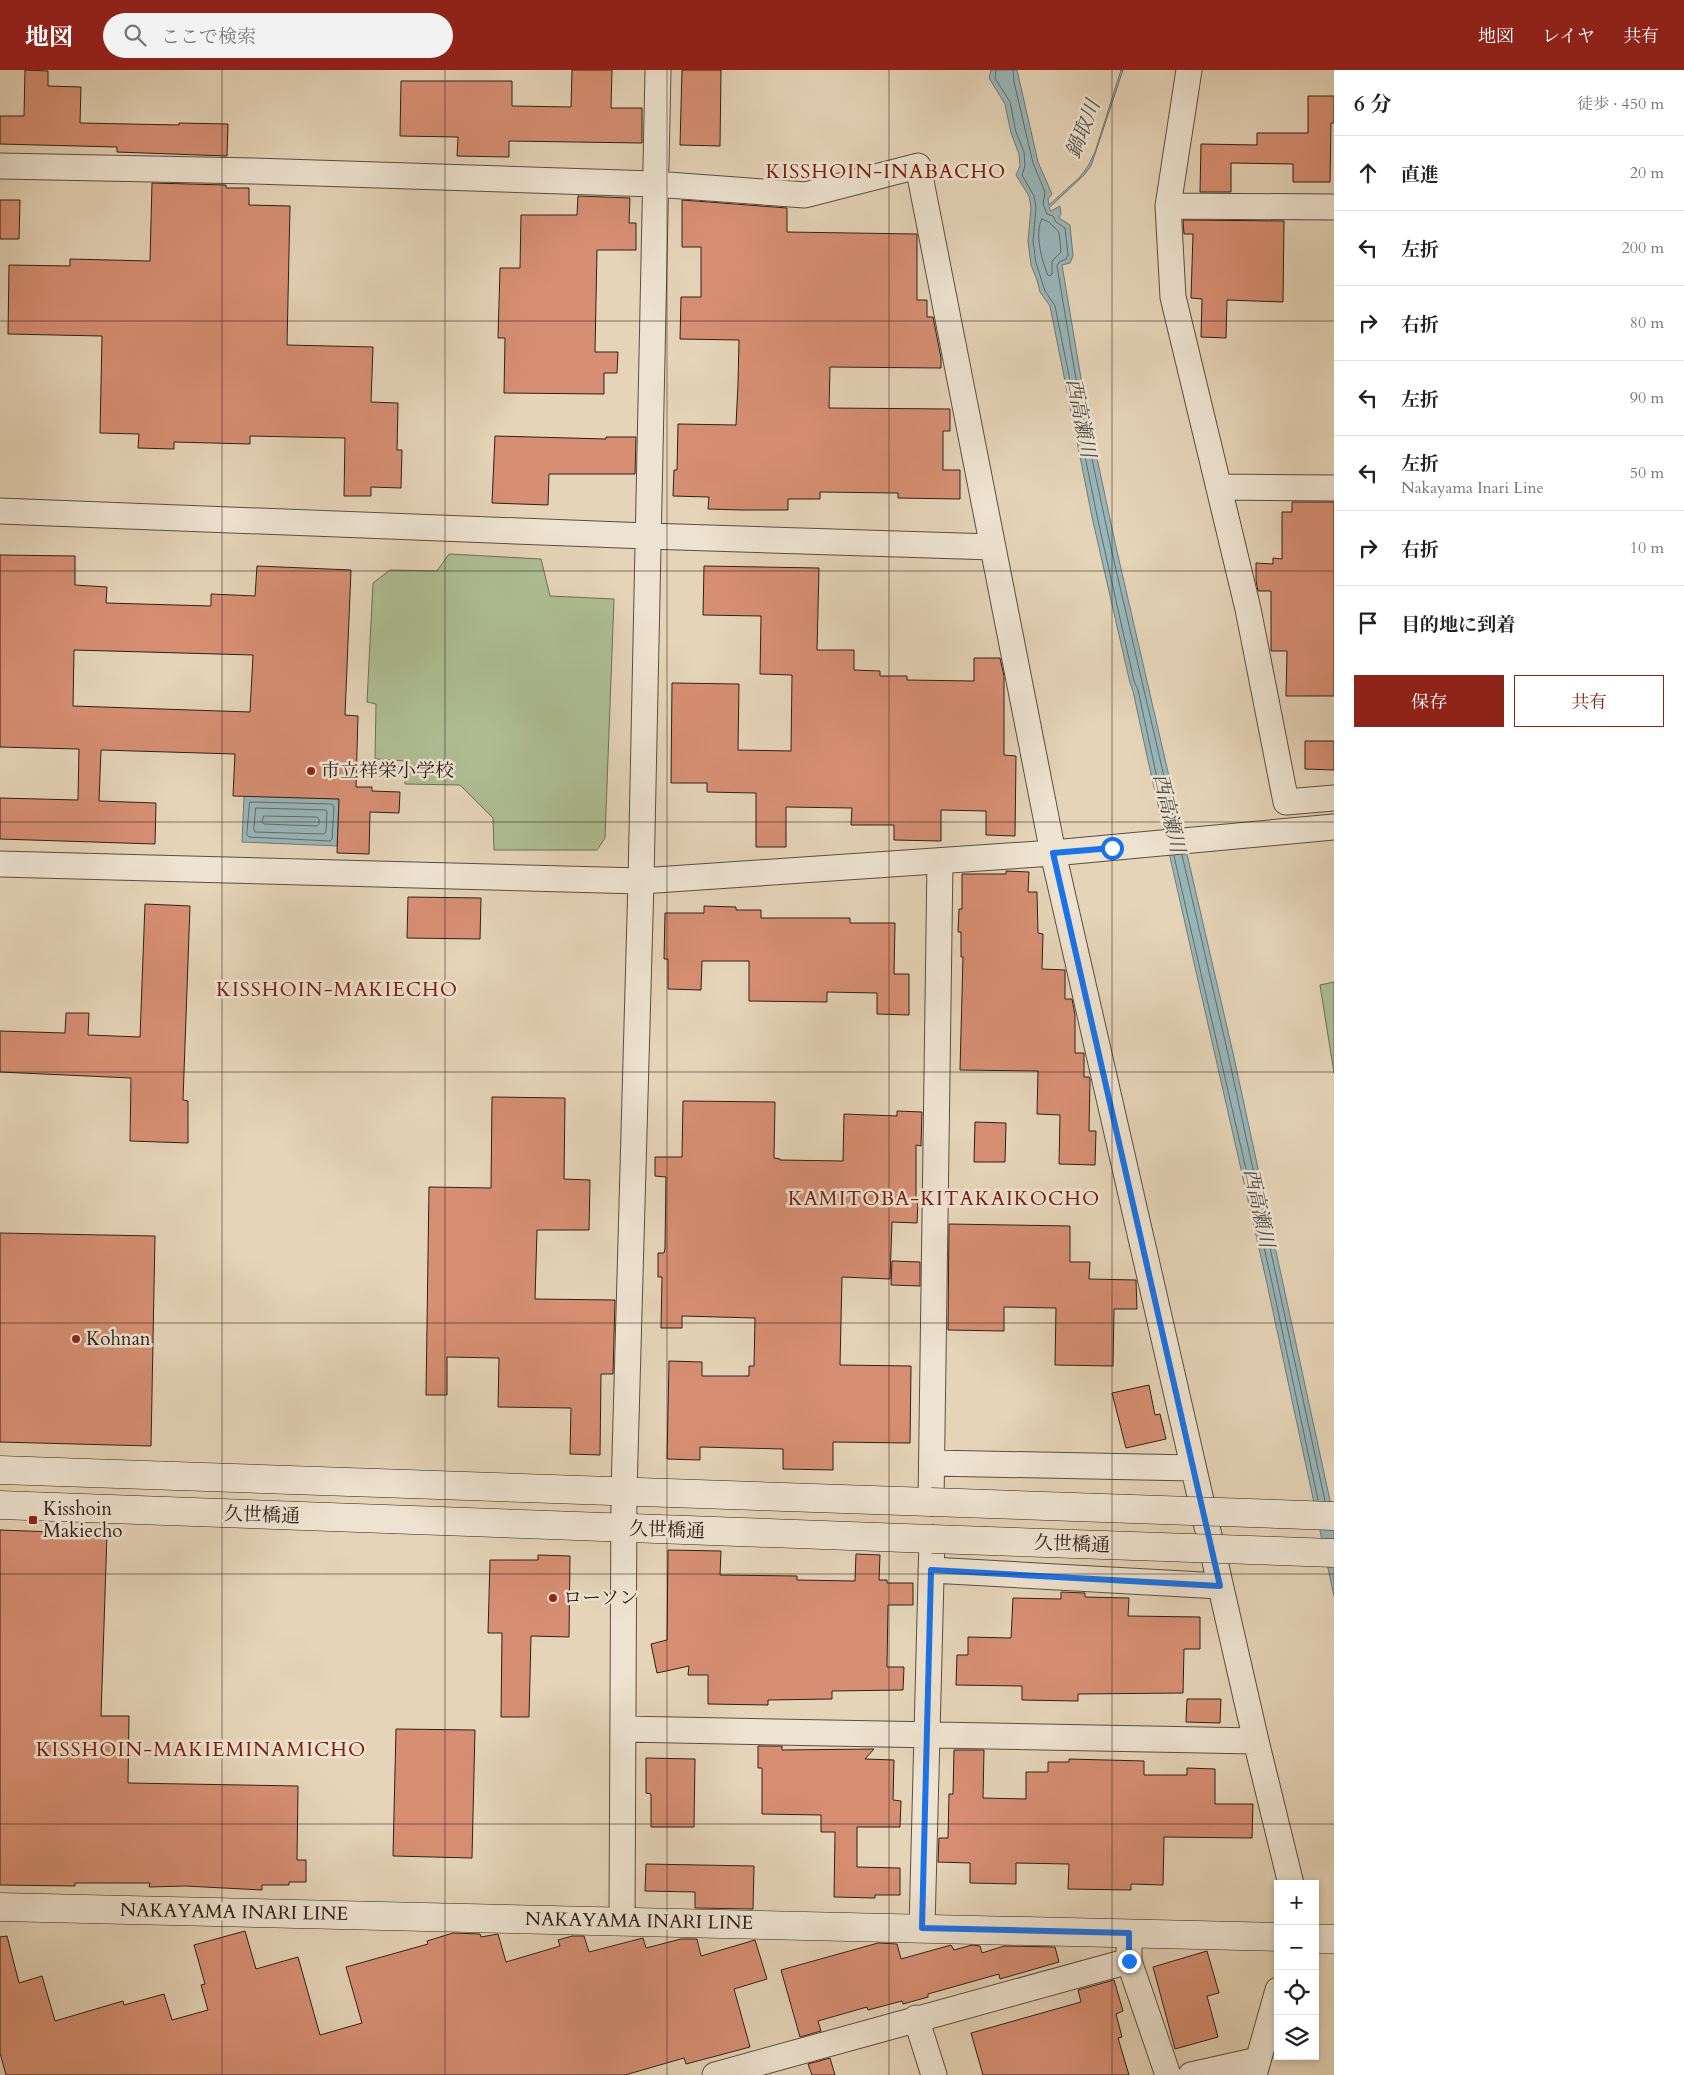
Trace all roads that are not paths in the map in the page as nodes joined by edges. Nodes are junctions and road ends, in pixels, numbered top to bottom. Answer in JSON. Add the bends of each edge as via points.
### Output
{"nodes":[{"id":1,"x":658,"y":70,"type":"edge"},
{"id":2,"x":1188,"y":70,"type":"edge"},
{"id":3,"x":0,"y":166,"type":"edge"},
{"id":4,"x":654,"y":184,"type":"junction"},
{"id":5,"x":1168,"y":206,"type":"junction"},
{"id":6,"x":1334,"y":207,"type":"edge"},
{"id":7,"x":1219,"y":487,"type":"junction"},
{"id":8,"x":1334,"y":488,"type":"edge"},
{"id":9,"x":0,"y":511,"type":"edge"},
{"id":10,"x":648,"y":536,"type":"junction"},
{"id":11,"x":993,"y":547,"type":"junction"},
{"id":12,"x":1334,"y":798,"type":"edge"},
{"id":13,"x":1334,"y":827,"type":"edge"},
{"id":14,"x":1053,"y":853,"type":"junction"},
{"id":15,"x":940,"y":861,"type":"junction"},
{"id":16,"x":0,"y":864,"type":"edge"},
{"id":17,"x":641,"y":881,"type":"junction"},
{"id":18,"x":932,"y":1463,"type":"junction"},
{"id":19,"x":1193,"y":1468,"type":"junction"},
{"id":20,"x":0,"y":1470,"type":"edge"},
{"id":21,"x":624,"y":1492,"type":"junction"},
{"id":22,"x":931,"y":1502,"type":"junction"},
{"id":23,"x":0,"y":1505,"type":"edge"},
{"id":24,"x":1334,"y":1516,"type":"edge"},
{"id":25,"x":624,"y":1528,"type":"junction"},
{"id":26,"x":932,"y":1539,"type":"junction"},
{"id":27,"x":1334,"y":1553,"type":"edge"},
{"id":28,"x":931,"y":1570,"type":"junction"},
{"id":29,"x":1220,"y":1586,"type":"junction"},
{"id":30,"x":623,"y":1729,"type":"junction"},
{"id":31,"x":927,"y":1735,"type":"junction"},
{"id":32,"x":1256,"y":1740,"type":"junction"},
{"id":33,"x":1290,"y":1880,"type":"edge"},
{"id":34,"x":0,"y":1907,"type":"edge"},
{"id":35,"x":622,"y":1921,"type":"junction"},
{"id":36,"x":922,"y":1928,"type":"junction"},
{"id":37,"x":1129,"y":1933,"type":"junction"},
{"id":38,"x":1274,"y":1938,"type":"edge"},
{"id":39,"x":1319,"y":1939,"type":"edge"},
{"id":40,"x":1334,"y":1939,"type":"edge"},
{"id":41,"x":1129,"y":1961,"type":"junction"},
{"id":42,"x":1274,"y":2004,"type":"edge"},
{"id":43,"x":916,"y":2018,"type":"junction"},
{"id":44,"x":1256,"y":2068,"type":"edge"},
{"id":45,"x":753,"y":2070,"type":"edge"},
{"id":46,"x":715,"y":2075,"type":"edge"},
{"id":47,"x":934,"y":2075,"type":"edge"},
{"id":48,"x":1168,"y":2075,"type":"edge"},
{"id":49,"x":1191,"y":2075,"type":"edge"}],
"edges":[{"from":1,"to":4,"type":"street"},
{"from":2,"to":5,"type":"street"},
{"from":3,"to":4,"type":"street"},
{"from":4,"to":10,"type":"street"},
{"from":4,"to":11,"type":"street","via":[[805,194],[918,166]]},
{"from":5,"to":6,"type":"street"},
{"from":5,"to":7,"type":"street","via":[[1173,297]]},
{"from":7,"to":8,"type":"street"},
{"from":7,"to":12,"type":"street","via":[[1248,609],[1286,802]]},
{"from":9,"to":10,"type":"street"},
{"from":10,"to":11,"type":"street"},
{"from":10,"to":17,"type":"street"},
{"from":11,"to":14,"type":"street"},
{"from":13,"to":14,"type":"street"},
{"from":14,"to":15,"type":"street"},
{"from":14,"to":19,"type":"street"},
{"from":15,"to":17,"type":"street"},
{"from":15,"to":18,"type":"street"},
{"from":16,"to":17,"type":"street"},
{"from":17,"to":21,"type":"street"},
{"from":18,"to":19,"type":"street"},
{"from":18,"to":22,"type":"street"},
{"from":19,"to":29,"type":"street"},
{"from":20,"to":21,"type":"street","name":"久世橋通"},
{"from":21,"to":22,"type":"street","name":"久世橋通"},
{"from":21,"to":25,"type":"street"},
{"from":22,"to":24,"type":"street","name":"久世橋通","bridge":true},
{"from":23,"to":25,"type":"street","name":"久世橋通"},
{"from":25,"to":26,"type":"street","name":"久世橋通"},
{"from":25,"to":30,"type":"street"},
{"from":26,"to":27,"type":"street","name":"久世橋通","bridge":true},
{"from":26,"to":28,"type":"street"},
{"from":28,"to":29,"type":"street"},
{"from":28,"to":31,"type":"street"},
{"from":29,"to":32,"type":"street"},
{"from":30,"to":31,"type":"street"},
{"from":30,"to":35,"type":"street"},
{"from":31,"to":32,"type":"street"},
{"from":31,"to":36,"type":"street"},
{"from":32,"to":33,"type":"street"},
{"from":34,"to":35,"type":"street","name":"NAKAYAMA INARI LINE"},
{"from":35,"to":36,"type":"street","name":"NAKAYAMA INARI LINE"},
{"from":36,"to":37,"type":"street","name":"NAKAYAMA INARI LINE"},
{"from":37,"to":38,"type":"street","name":"NAKAYAMA INARI LINE"},
{"from":37,"to":41,"type":"street"},
{"from":39,"to":40,"type":"street"},
{"from":41,"to":43,"type":"street"},
{"from":41,"to":48,"type":"street"},
{"from":42,"to":44,"type":"street"},
{"from":43,"to":45,"type":"street"},
{"from":43,"to":47,"type":"street"},
{"from":44,"to":49,"type":"street"},
{"from":45,"to":46,"type":"street"}]}
